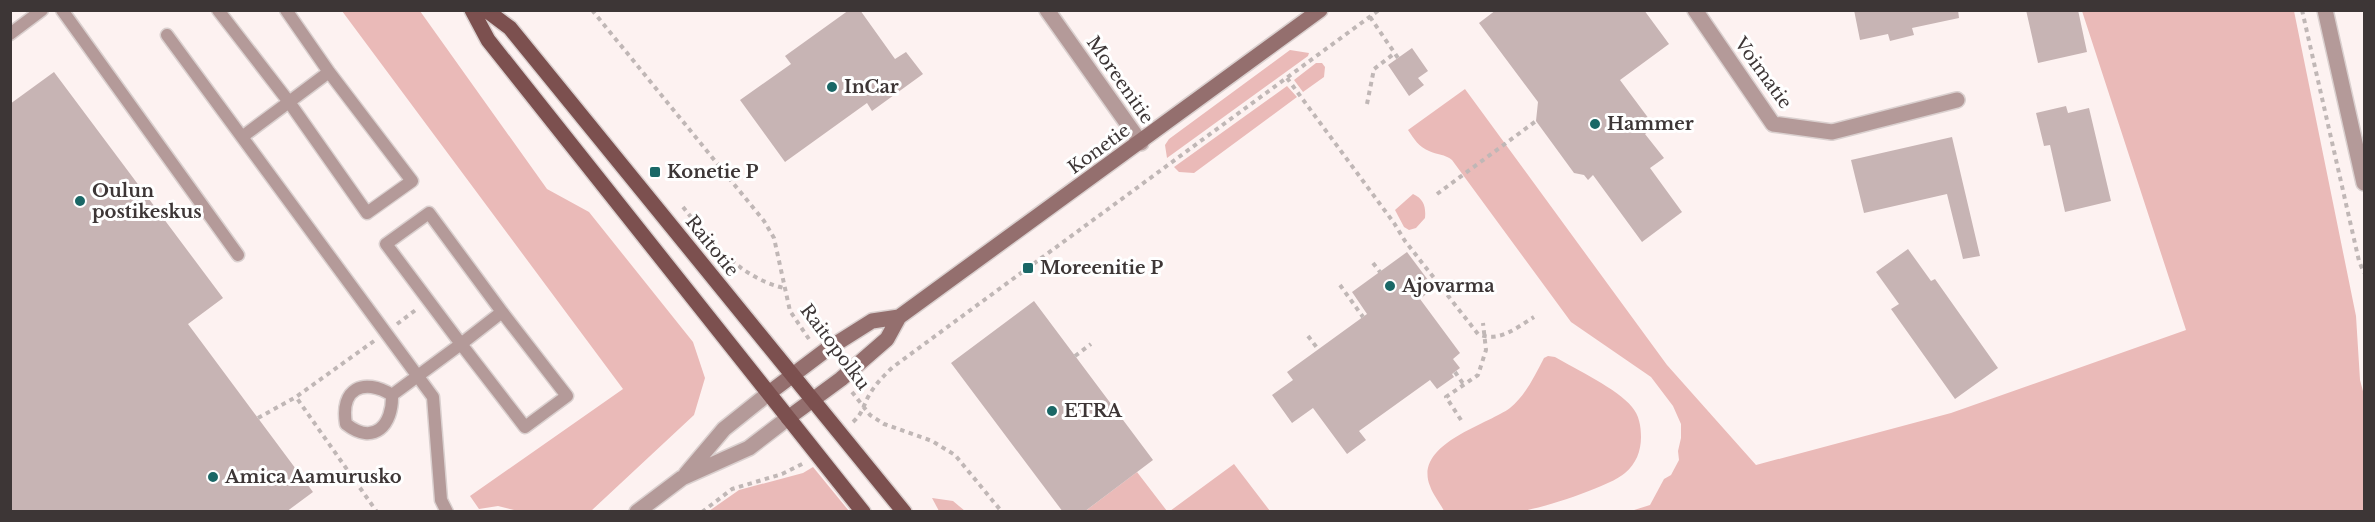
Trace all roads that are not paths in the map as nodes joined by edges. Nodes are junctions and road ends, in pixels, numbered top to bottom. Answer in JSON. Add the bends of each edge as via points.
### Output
{"nodes":[{"id":1,"x":42,"y":10,"type":"edge"},
{"id":2,"x":62,"y":10,"type":"edge"},
{"id":3,"x":218,"y":10,"type":"edge"},
{"id":4,"x":286,"y":10,"type":"edge"},
{"id":5,"x":472,"y":10,"type":"edge"},
{"id":6,"x":486,"y":10,"type":"edge"},
{"id":7,"x":1047,"y":10,"type":"edge"},
{"id":8,"x":1320,"y":10,"type":"edge"},
{"id":9,"x":1695,"y":10,"type":"edge"},
{"id":10,"x":2325,"y":10,"type":"edge"},
{"id":11,"x":10,"y":34,"type":"edge"},
{"id":12,"x":167,"y":35,"type":"dead end"},
{"id":13,"x":329,"y":72,"type":"junction"},
{"id":14,"x":1957,"y":100,"type":"dead end"},
{"id":15,"x":289,"y":102,"type":"junction"},
{"id":16,"x":242,"y":137,"type":"junction"},
{"id":17,"x":1141,"y":143,"type":"junction"},
{"id":18,"x":2364,"y":183,"type":"edge"},
{"id":19,"x":238,"y":255,"type":"dead end"},
{"id":20,"x":502,"y":312,"type":"junction"},
{"id":21,"x":899,"y":317,"type":"junction"},
{"id":22,"x":461,"y":344,"type":"junction"},
{"id":23,"x":792,"y":375,"type":"junction"},
{"id":24,"x":418,"y":376,"type":"junction"},
{"id":25,"x":769,"y":393,"type":"junction"},
{"id":26,"x":392,"y":395,"type":"junction"},
{"id":27,"x":813,"y":400,"type":"junction"},
{"id":28,"x":788,"y":418,"type":"junction"},
{"id":29,"x":682,"y":478,"type":"junction"},
{"id":30,"x":447,"y":512,"type":"edge"},
{"id":31,"x":637,"y":512,"type":"edge"},
{"id":32,"x":863,"y":512,"type":"edge"},
{"id":33,"x":904,"y":512,"type":"edge"}],
"edges":[{"from":1,"to":11,"type":"lane"},
{"from":2,"to":19,"type":"lane"},
{"from":3,"to":15,"type":"lane"},
{"from":4,"to":13,"type":"lane"},
{"from":5,"to":25,"type":"main road","via":[[488,40]]},
{"from":6,"to":23,"type":"main road","name":"Raitotie","via":[[510,28]]},
{"from":7,"to":17,"type":"street","name":"Moreenitie"},
{"from":8,"to":17,"type":"street","name":"Konetie"},
{"from":9,"to":14,"type":"street","name":"Voimatie","via":[[1773,124],[1832,132]]},
{"from":10,"to":18,"type":"street"},
{"from":12,"to":16,"type":"lane"},
{"from":13,"to":15,"type":"lane"},
{"from":13,"to":15,"type":"lane","via":[[412,181],[367,213]]},
{"from":15,"to":16,"type":"lane"},
{"from":16,"to":24,"type":"lane"},
{"from":17,"to":21,"type":"street","name":"Konetie"},
{"from":20,"to":22,"type":"lane"},
{"from":20,"to":22,"type":"lane","via":[[567,396],[525,427]]},
{"from":20,"to":22,"type":"lane","via":[[429,213],[386,244]]},
{"from":21,"to":23,"type":"street","name":"Konetie","via":[[872,321]]},
{"from":21,"to":27,"type":"street","name":"Konetie","via":[[887,339]]},
{"from":22,"to":24,"type":"lane"},
{"from":23,"to":25,"type":"street","name":"Konetie"},
{"from":23,"to":27,"type":"main road","name":"Raitotie"},
{"from":24,"to":26,"type":"lane"},
{"from":24,"to":30,"type":"lane","via":[[433,397],[441,500]]},
{"from":25,"to":28,"type":"main road"},
{"from":25,"to":29,"type":"street","via":[[724,429]]},
{"from":26,"to":26,"type":"lane","via":[[379,387],[362,386],[348,395],[343,410],[346,424],[356,432],[372,434],[387,423]]},
{"from":27,"to":28,"type":"street","name":"Konetie"},
{"from":27,"to":33,"type":"main road","name":"Raitotie"},
{"from":28,"to":29,"type":"street","via":[[749,448]]},
{"from":28,"to":32,"type":"main road"},
{"from":29,"to":31,"type":"street"}]}
